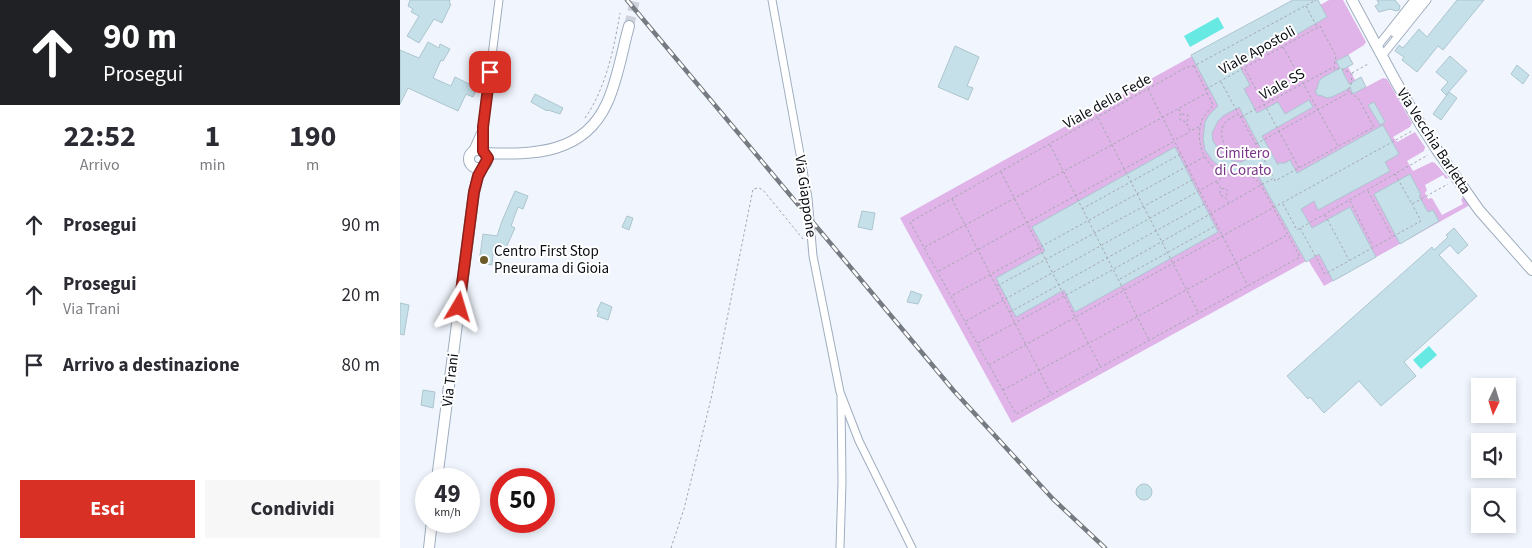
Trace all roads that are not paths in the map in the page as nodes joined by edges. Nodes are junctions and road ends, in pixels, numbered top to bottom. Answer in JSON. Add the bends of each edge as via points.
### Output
{"nodes":[{"id":1,"x":499,"y":0,"type":"edge"},
{"id":2,"x":772,"y":0,"type":"edge"},
{"id":3,"x":1352,"y":0,"type":"edge"},
{"id":4,"x":1414,"y":0,"type":"edge"},
{"id":5,"x":1420,"y":0,"type":"edge"},
{"id":6,"x":1427,"y":0,"type":"edge"},
{"id":7,"x":629,"y":26,"type":"tunnel mouth"},
{"id":8,"x":1379,"y":51,"type":"junction"},
{"id":9,"x":483,"y":127,"type":"junction"},
{"id":10,"x":472,"y":152,"type":"junction"},
{"id":11,"x":484,"y":152,"type":"junction"},
{"id":12,"x":506,"y":154,"type":"junction"},
{"id":13,"x":470,"y":163,"type":"junction"},
{"id":14,"x":485,"y":165,"type":"junction"},
{"id":15,"x":474,"y":192,"type":"junction"},
{"id":16,"x":1532,"y":270,"type":"edge"},
{"id":17,"x":840,"y":392,"type":"junction"},
{"id":18,"x":439,"y":468,"type":"edge"},
{"id":19,"x":431,"y":533,"type":"edge"},
{"id":20,"x":429,"y":548,"type":"edge"},
{"id":21,"x":840,"y":548,"type":"edge"},
{"id":22,"x":912,"y":548,"type":"edge"}],
"edges":[{"from":1,"to":9,"type":"street"},
{"from":2,"to":17,"type":"street","name":"Via Giappone","via":[[808,198],[813,256]]},
{"from":3,"to":8,"type":"main road","name":"Via Vecchia Barletta"},
{"from":4,"to":8,"type":"street"},
{"from":5,"to":8,"type":"street"},
{"from":6,"to":8,"type":"street"},
{"from":7,"to":12,"type":"main road","via":[[607,103],[590,129],[564,146]]},
{"from":8,"to":16,"type":"main road","name":"Via Vecchia Barletta","via":[[1421,126],[1479,210]]},
{"from":9,"to":10,"type":"street"},
{"from":9,"to":11,"type":"street"},
{"from":10,"to":11,"type":"main road"},
{"from":10,"to":13,"type":"main road"},
{"from":11,"to":12,"type":"main road"},
{"from":11,"to":14,"type":"main road","via":[[488,158]]},
{"from":12,"to":14,"type":"main road"},
{"from":13,"to":14,"type":"main road","via":[[475,167]]},
{"from":13,"to":15,"type":"main road"},
{"from":14,"to":15,"type":"main road"},
{"from":15,"to":18,"type":"main road","name":"Via Trani"},
{"from":17,"to":21,"type":"street"},
{"from":17,"to":22,"type":"street","via":[[859,441]]},
{"from":19,"to":20,"type":"main road"}]}
